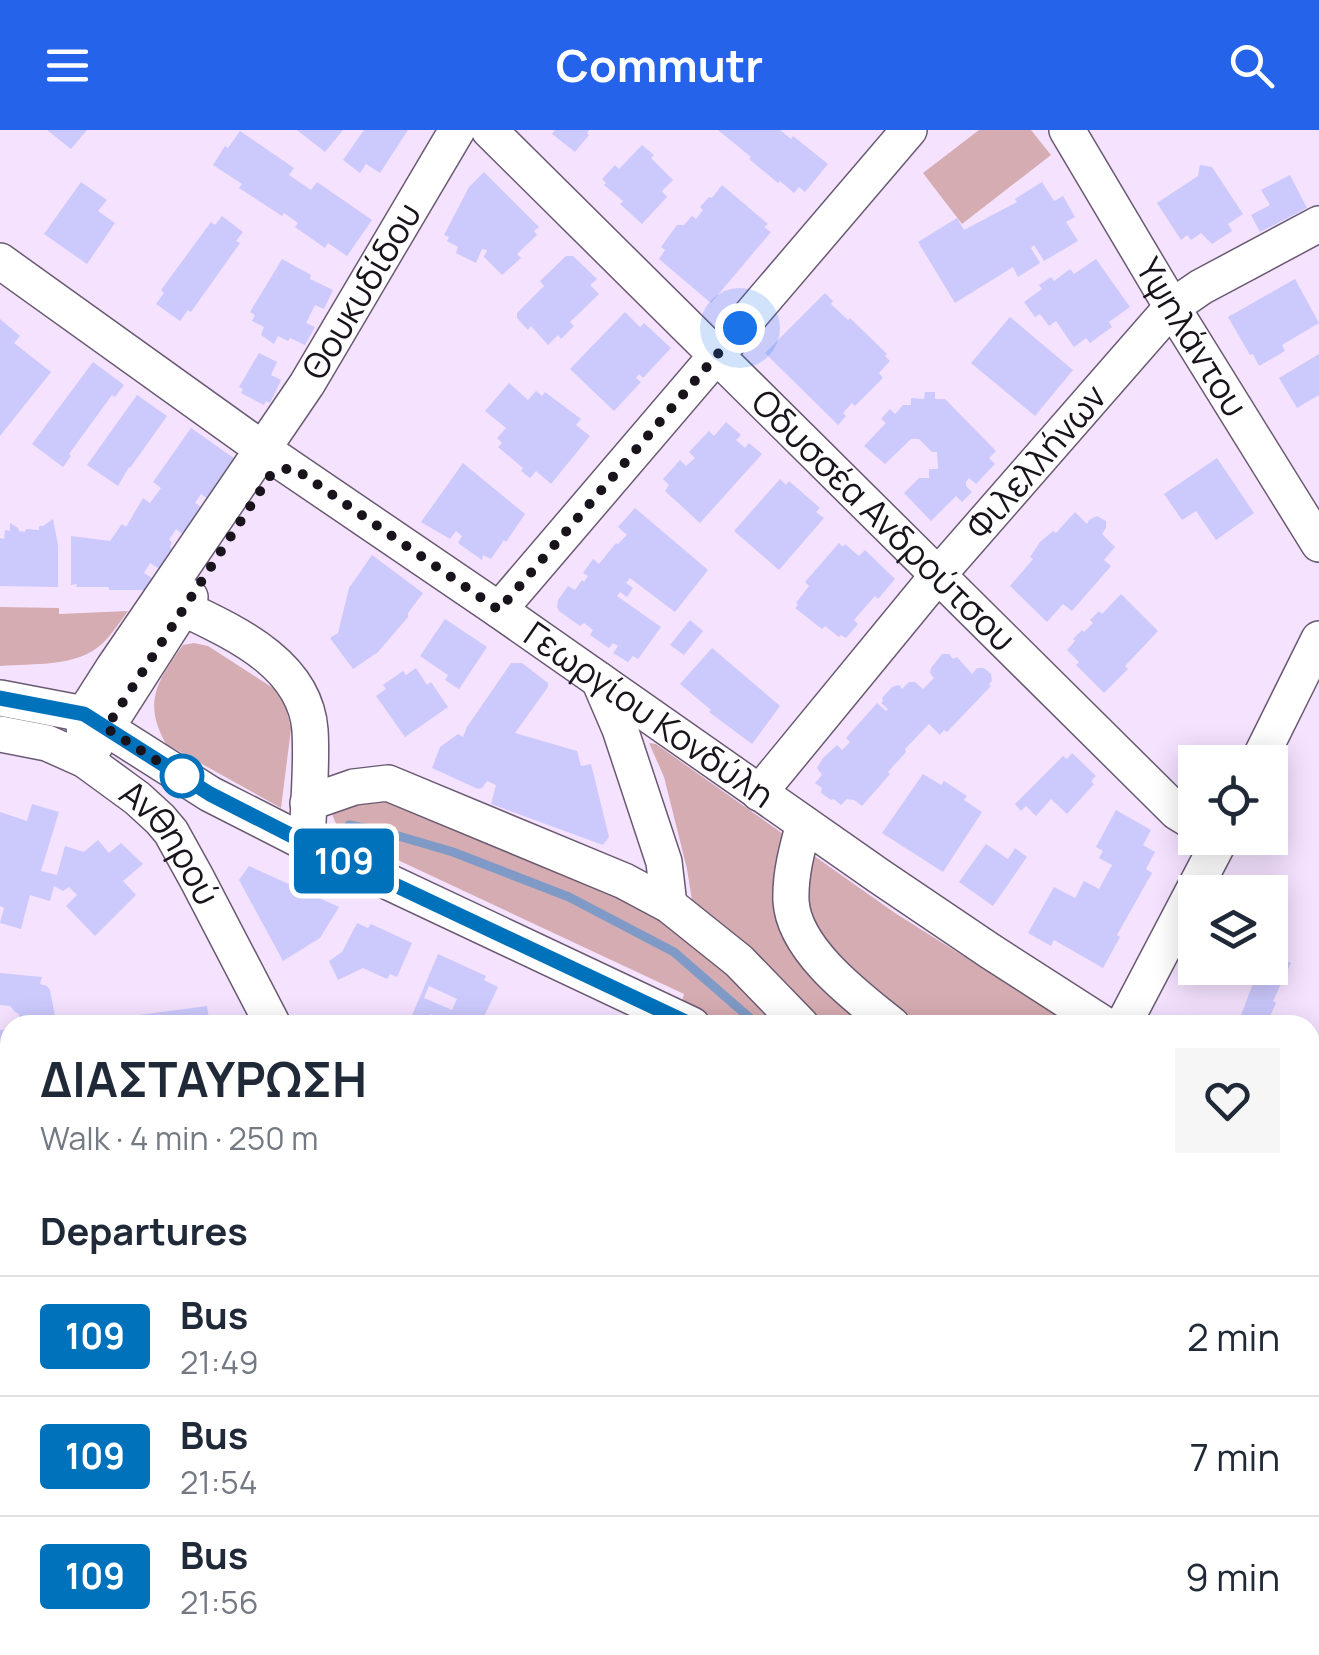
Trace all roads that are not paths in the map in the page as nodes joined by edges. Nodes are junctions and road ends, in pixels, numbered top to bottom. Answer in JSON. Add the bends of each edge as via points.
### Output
{"nodes":[{"id":1,"x":456,"y":130,"type":"edge"},
{"id":2,"x":490,"y":130,"type":"edge"},
{"id":3,"x":909,"y":130,"type":"edge"},
{"id":4,"x":1067,"y":130,"type":"edge"},
{"id":5,"x":1319,"y":224,"type":"edge"},
{"id":6,"x":0,"y":261,"type":"edge"},
{"id":7,"x":1172,"y":307,"type":"junction"},
{"id":8,"x":717,"y":356,"type":"junction"},
{"id":9,"x":275,"y":464,"type":"junction"},
{"id":10,"x":1319,"y":544,"type":"edge"},
{"id":11,"x":938,"y":575,"type":"junction"},
{"id":12,"x":184,"y":608,"type":"junction"},
{"id":13,"x":499,"y":610,"type":"junction"},
{"id":14,"x":1319,"y":639,"type":"edge"},
{"id":15,"x":599,"y":680,"type":"junction"},
{"id":16,"x":0,"y":698,"type":"edge"},
{"id":17,"x":95,"y":721,"type":"junction"},
{"id":18,"x":0,"y":734,"type":"edge"},
{"id":19,"x":1266,"y":745,"type":"edge"},
{"id":20,"x":85,"y":760,"type":"junction"},
{"id":21,"x":760,"y":793,"type":"junction"},
{"id":22,"x":210,"y":794,"type":"junction"},
{"id":23,"x":308,"y":803,"type":"junction"},
{"id":24,"x":1178,"y":813,"type":"edge"},
{"id":25,"x":804,"y":824,"type":"junction"},
{"id":26,"x":171,"y":832,"type":"junction"},
{"id":27,"x":308,"y":844,"type":"junction"},
{"id":28,"x":1211,"y":855,"type":"edge"},
{"id":29,"x":669,"y":904,"type":"junction"},
{"id":30,"x":267,"y":1015,"type":"edge"},
{"id":31,"x":671,"y":1015,"type":"edge"},
{"id":32,"x":792,"y":1015,"type":"edge"},
{"id":33,"x":879,"y":1015,"type":"edge"},
{"id":34,"x":1090,"y":1015,"type":"edge"},
{"id":35,"x":1128,"y":1015,"type":"edge"}],
"edges":[{"from":1,"to":9,"type":"street","name":"Θουκυδίδου","via":[[278,428]]},
{"from":2,"to":8,"type":"street","name":"Οδυσσέα Ανδρούτσου"},
{"from":3,"to":8,"type":"street"},
{"from":4,"to":7,"type":"street","name":"Υψηλάντου"},
{"from":5,"to":7,"type":"street","name":"Φιλελλήνων"},
{"from":6,"to":9,"type":"street","name":"Γεωργίου Κονδύλη"},
{"from":7,"to":10,"type":"street","name":"Υψηλάντου"},
{"from":7,"to":11,"type":"street","name":"Φιλελλήνων"},
{"from":8,"to":11,"type":"street","name":"Οδυσσέα Ανδρούτσου"},
{"from":8,"to":13,"type":"street"},
{"from":9,"to":12,"type":"street","name":"Θουκυδίδου"},
{"from":9,"to":13,"type":"street","name":"Γεωργίου Κονδύλη"},
{"from":9,"to":17,"type":"street","name":"Θουκυδίδου"},
{"from":11,"to":21,"type":"street","name":"Φιλελλήνων"},
{"from":11,"to":24,"type":"street","name":"Οδυσσέα Ανδρούτσου"},
{"from":12,"to":17,"type":"street","name":"Θουκυδίδου"},
{"from":12,"to":23,"type":"street","via":[[242,637],[281,668],[301,697],[310,727]]},
{"from":13,"to":15,"type":"street","name":"Γεωργίου Κονδύλη"},
{"from":14,"to":19,"type":"street"},
{"from":15,"to":21,"type":"street","name":"Γεωργίου Κονδύλη"},
{"from":15,"to":29,"type":"street","via":[[664,862]]},
{"from":16,"to":17,"type":"street"},
{"from":17,"to":20,"type":"street","name":"Θουκυδίδου"},
{"from":17,"to":22,"type":"street"},
{"from":18,"to":20,"type":"street","name":"Ανθηρού","via":[[48,743]]},
{"from":20,"to":26,"type":"street","name":"Ανθηρού"},
{"from":21,"to":25,"type":"street","name":"Γεωργίου Κονδύλη"},
{"from":22,"to":26,"type":"street","via":[[190,801]]},
{"from":22,"to":27,"type":"street"},
{"from":23,"to":27,"type":"street"},
{"from":23,"to":29,"type":"street","via":[[388,782]]},
{"from":25,"to":33,"type":"street","via":[[792,880],[797,926],[816,956]]},
{"from":25,"to":34,"type":"street","name":"Γεωργίου Κονδύλη"},
{"from":26,"to":30,"type":"street","name":"Ανθηρού"},
{"from":27,"to":31,"type":"street"},
{"from":28,"to":35,"type":"street"},
{"from":29,"to":32,"type":"street","via":[[740,960]]}]}
